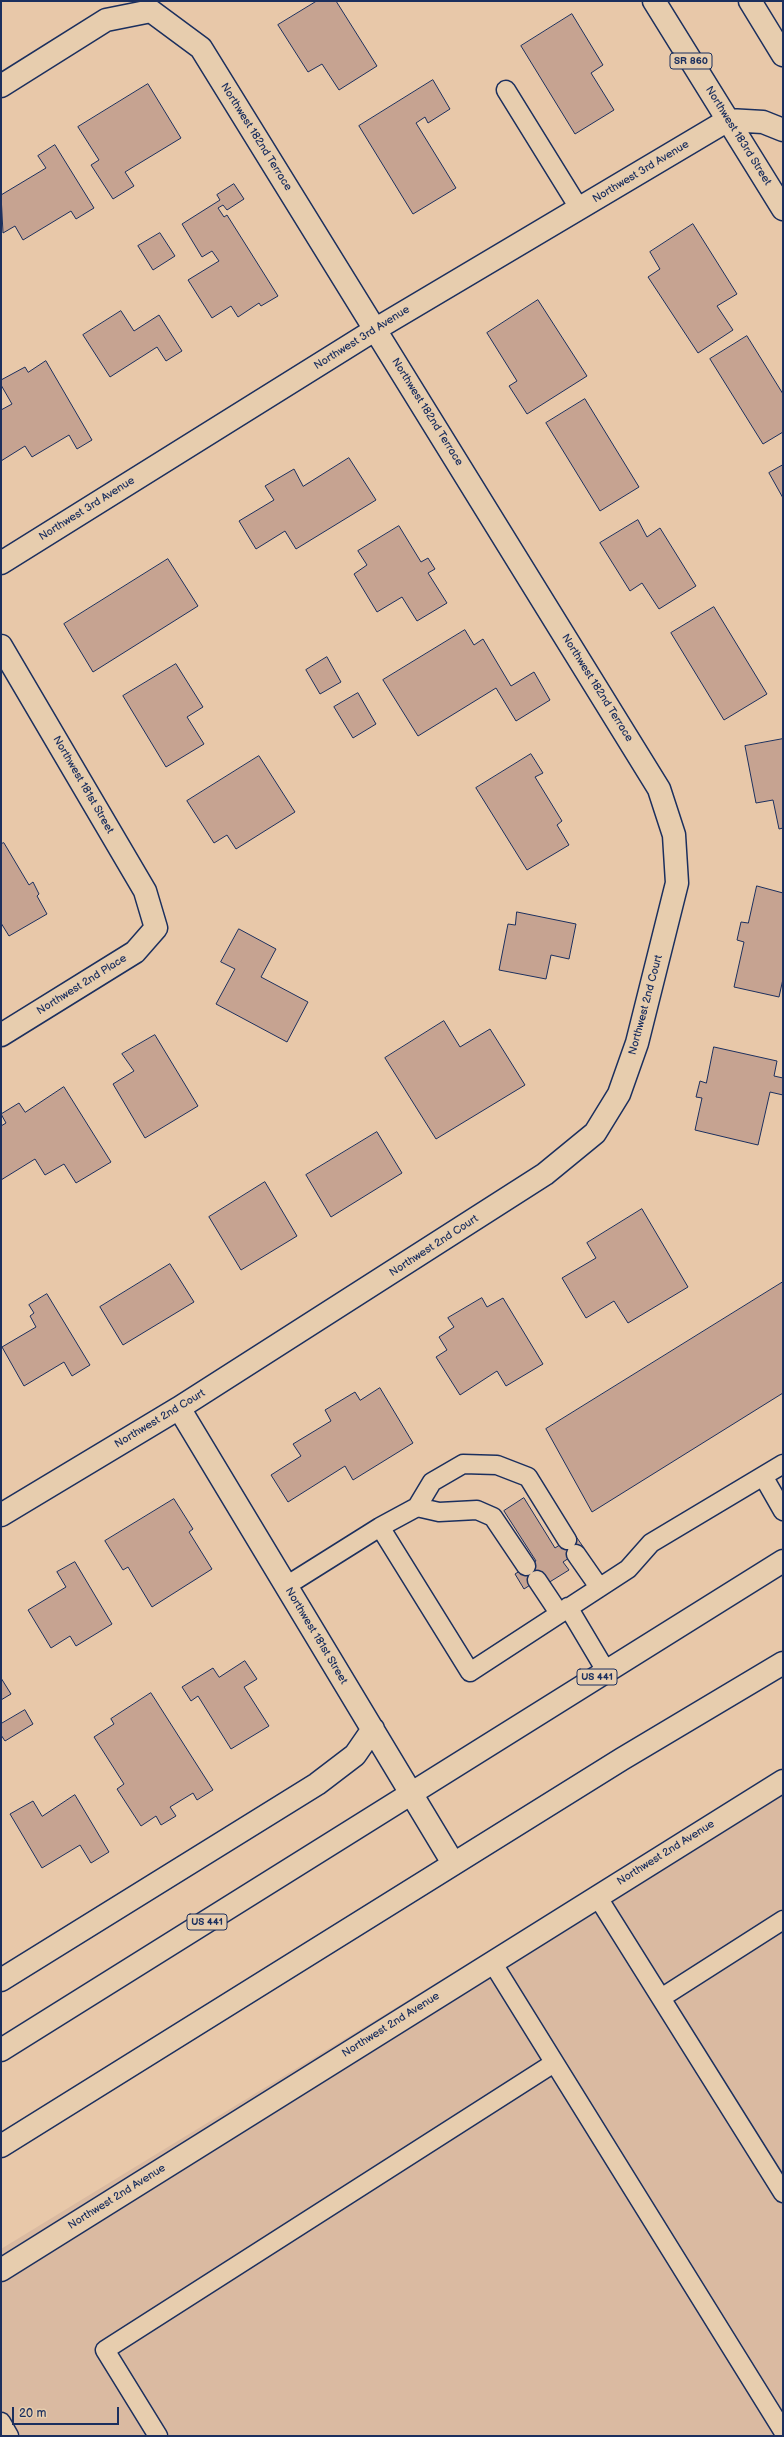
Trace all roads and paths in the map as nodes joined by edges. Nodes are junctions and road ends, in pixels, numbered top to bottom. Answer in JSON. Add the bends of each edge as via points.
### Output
{"nodes":[{"id":1,"x":654,"y":1,"type":"edge"},
{"id":2,"x":750,"y":1,"type":"edge"},
{"id":3,"x":783,"y":55,"type":"edge"},
{"id":4,"x":1,"y":86,"type":"edge"},
{"id":5,"x":506,"y":90,"type":"dead end"},
{"id":6,"x":728,"y":120,"type":"junction"},
{"id":7,"x":783,"y":130,"type":"edge"},
{"id":8,"x":579,"y":208,"type":"junction"},
{"id":9,"x":783,"y":209,"type":"edge"},
{"id":10,"x":376,"y":329,"type":"junction"},
{"id":11,"x":1,"y":563,"type":"edge"},
{"id":12,"x":1,"y":646,"type":"edge"},
{"id":13,"x":674,"y":835,"type":"joint"},
{"id":14,"x":156,"y":928,"type":"joint"},
{"id":15,"x":1,"y":1035,"type":"edge"},
{"id":16,"x":179,"y":1408,"type":"junction"},
{"id":17,"x":783,"y":1464,"type":"edge"},
{"id":18,"x":763,"y":1476,"type":"junction"},
{"id":19,"x":417,"y":1507,"type":"junction"},
{"id":20,"x":783,"y":1511,"type":"edge"},
{"id":21,"x":1,"y":1515,"type":"edge"},
{"id":22,"x":380,"y":1527,"type":"junction"},
{"id":23,"x":783,"y":1561,"type":"edge"},
{"id":24,"x":526,"y":1566,"type":"dead end"},
{"id":25,"x":537,"y":1580,"type":"dead end"},
{"id":26,"x":286,"y":1586,"type":"junction"},
{"id":27,"x":599,"y":1587,"type":"junction"},
{"id":28,"x":564,"y":1610,"type":"junction"},
{"id":29,"x":783,"y":1663,"type":"edge"},
{"id":30,"x":606,"y":1671,"type":"junction"},
{"id":31,"x":373,"y":1730,"type":"junction"},
{"id":32,"x":783,"y":1781,"type":"edge"},
{"id":33,"x":412,"y":1794,"type":"junction"},
{"id":34,"x":453,"y":1863,"type":"junction"},
{"id":35,"x":597,"y":1896,"type":"junction"},
{"id":36,"x":783,"y":1920,"type":"edge"},
{"id":37,"x":492,"y":1962,"type":"junction"},
{"id":38,"x":1,"y":1980,"type":"edge"},
{"id":39,"x":661,"y":1998,"type":"junction"},
{"id":40,"x":1,"y":2050,"type":"edge"},
{"id":41,"x":554,"y":2063,"type":"junction"},
{"id":42,"x":1,"y":2146,"type":"edge"},
{"id":43,"x":783,"y":2193,"type":"edge"},
{"id":44,"x":1,"y":2270,"type":"edge"},
{"id":45,"x":1,"y":2422,"type":"edge"},
{"id":46,"x":783,"y":2431,"type":"edge"},
{"id":47,"x":10,"y":2436,"type":"edge"},
{"id":48,"x":158,"y":2436,"type":"edge"}],
"edges":[{"from":1,"to":6,"type":"street","name":"Northwest 183rd Street","number":"SR 860"},
{"from":2,"to":3,"type":"street"},
{"from":4,"to":10,"type":"street","name":"Northwest 182nd Terrace","via":[[106,20],[151,11],[201,48]]},
{"from":5,"to":8,"type":"lane"},
{"from":6,"to":7,"type":"street","via":[[763,122]]},
{"from":6,"to":8,"type":"street","name":"Northwest 3rd Avenue"},
{"from":6,"to":9,"type":"street","name":"Northwest 183rd Street","number":"SR 860"},
{"from":8,"to":10,"type":"street","name":"Northwest 3rd Avenue"},
{"from":10,"to":11,"type":"street","name":"Northwest 3rd Avenue"},
{"from":10,"to":13,"type":"street","name":"Northwest 182nd Terrace","via":[[659,789]]},
{"from":12,"to":14,"type":"street","name":"Northwest 181st Street","via":[[145,891]]},
{"from":13,"to":16,"type":"street","name":"Northwest 2nd Court","via":[[677,883],[637,1043],[620,1094],[595,1133],[546,1174]]},
{"from":14,"to":15,"type":"street","name":"Northwest 2nd Place","via":[[135,952]]},
{"from":16,"to":21,"type":"street","name":"Northwest 2nd Court"},
{"from":16,"to":26,"type":"street","name":"Northwest 181st Street"},
{"from":17,"to":18,"type":"lane"},
{"from":18,"to":20,"type":"lane"},
{"from":18,"to":27,"type":"lane","via":[[651,1543],[628,1569]]},
{"from":19,"to":22,"type":"lane"},
{"from":19,"to":24,"type":"lane","via":[[439,1512],[477,1510],[493,1517]]},
{"from":19,"to":27,"type":"lane","via":[[432,1482],[463,1464],[497,1465],[528,1477]]},
{"from":22,"to":26,"type":"lane"},
{"from":22,"to":28,"type":"lane","via":[[470,1672]]},
{"from":23,"to":30,"type":"street","number":"US 441"},
{"from":25,"to":28,"type":"lane"},
{"from":26,"to":31,"type":"street","name":"Northwest 181st Street"},
{"from":27,"to":28,"type":"lane"},
{"from":28,"to":30,"type":"lane"},
{"from":29,"to":34,"type":"street"},
{"from":30,"to":33,"type":"street","number":"US 441"},
{"from":31,"to":33,"type":"street","name":"Northwest 181st Street"},
{"from":31,"to":38,"type":"street","via":[[355,1755],[317,1784]]},
{"from":32,"to":35,"type":"street","name":"Northwest 2nd Avenue"},
{"from":33,"to":34,"type":"street","name":"Northwest 181st Street"},
{"from":33,"to":40,"type":"street","number":"US 441"},
{"from":34,"to":42,"type":"street"},
{"from":35,"to":37,"type":"street","name":"Northwest 2nd Avenue"},
{"from":35,"to":39,"type":"lane"},
{"from":36,"to":39,"type":"lane"},
{"from":37,"to":41,"type":"lane"},
{"from":37,"to":44,"type":"street","name":"Northwest 2nd Avenue"},
{"from":39,"to":43,"type":"lane"},
{"from":41,"to":46,"type":"lane"},
{"from":41,"to":48,"type":"lane","via":[[105,2350]]},
{"from":45,"to":47,"type":"lane"}]}
